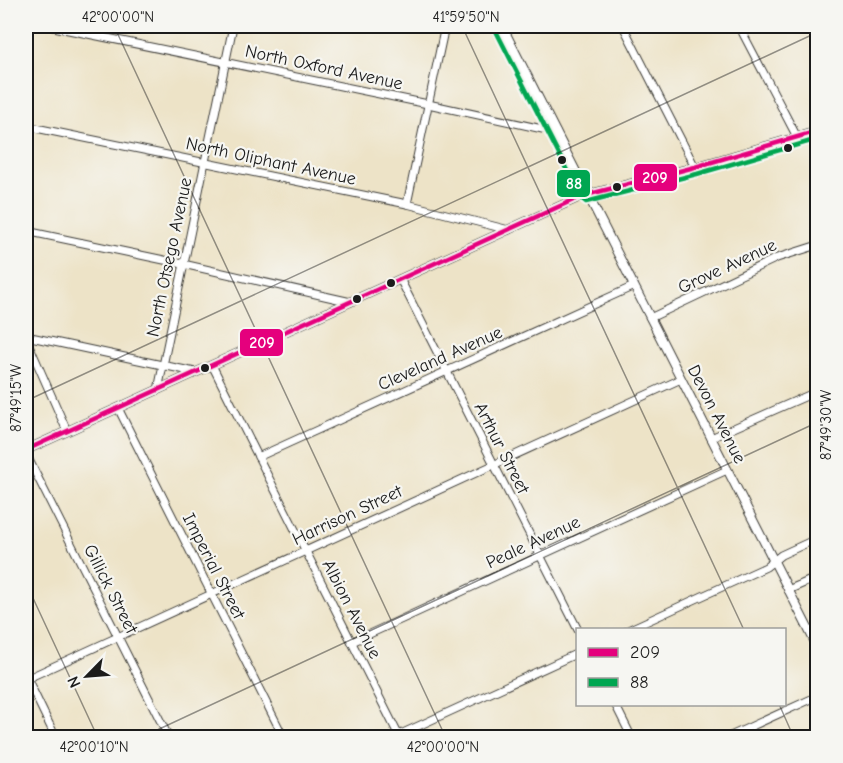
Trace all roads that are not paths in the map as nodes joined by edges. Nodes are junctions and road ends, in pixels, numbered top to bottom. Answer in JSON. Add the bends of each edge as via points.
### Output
{"nodes":[{"id":1,"x":49,"y":26,"type":"edge"},
{"id":2,"x":233,"y":26,"type":"edge"},
{"id":3,"x":445,"y":26,"type":"edge"},
{"id":4,"x":502,"y":26,"type":"edge"},
{"id":5,"x":623,"y":26,"type":"edge"},
{"id":6,"x":739,"y":26,"type":"edge"},
{"id":7,"x":226,"y":62,"type":"junction"},
{"id":8,"x":428,"y":104,"type":"junction"},
{"id":9,"x":26,"y":126,"type":"edge"},
{"id":10,"x":818,"y":131,"type":"edge"},
{"id":11,"x":556,"y":132,"type":"junction"},
{"id":12,"x":797,"y":137,"type":"junction"},
{"id":13,"x":204,"y":163,"type":"junction"},
{"id":14,"x":695,"y":167,"type":"junction"},
{"id":15,"x":588,"y":195,"type":"junction"},
{"id":16,"x":407,"y":204,"type":"junction"},
{"id":17,"x":508,"y":230,"type":"junction"},
{"id":18,"x":26,"y":231,"type":"edge"},
{"id":19,"x":818,"y":245,"type":"edge"},
{"id":20,"x":183,"y":264,"type":"junction"},
{"id":21,"x":400,"y":279,"type":"junction"},
{"id":22,"x":634,"y":286,"type":"junction"},
{"id":23,"x":351,"y":302,"type":"junction"},
{"id":24,"x":650,"y":318,"type":"junction"},
{"id":25,"x":26,"y":337,"type":"edge"},
{"id":26,"x":162,"y":365,"type":"junction"},
{"id":27,"x":212,"y":365,"type":"junction"},
{"id":28,"x":195,"y":372,"type":"junction"},
{"id":29,"x":447,"y":372,"type":"junction"},
{"id":30,"x":681,"y":379,"type":"junction"},
{"id":31,"x":158,"y":390,"type":"junction"},
{"id":32,"x":818,"y":391,"type":"edge"},
{"id":33,"x":118,"y":408,"type":"junction"},
{"id":34,"x":67,"y":431,"type":"junction"},
{"id":35,"x":711,"y":438,"type":"junction"},
{"id":36,"x":26,"y":452,"type":"edge"},
{"id":37,"x":258,"y":457,"type":"junction"},
{"id":38,"x":494,"y":464,"type":"junction"},
{"id":39,"x":727,"y":470,"type":"junction"},
{"id":40,"x":818,"y":538,"type":"edge"},
{"id":41,"x":306,"y":550,"type":"junction"},
{"id":42,"x":540,"y":556,"type":"junction"},
{"id":43,"x":773,"y":560,"type":"junction"},
{"id":44,"x":818,"y":577,"type":"edge"},
{"id":45,"x":788,"y":590,"type":"junction"},
{"id":46,"x":212,"y":593,"type":"junction"},
{"id":47,"x":577,"y":628,"type":"edge"},
{"id":48,"x":632,"y":628,"type":"edge"},
{"id":49,"x":118,"y":636,"type":"junction"},
{"id":50,"x":352,"y":642,"type":"junction"},
{"id":51,"x":818,"y":648,"type":"edge"},
{"id":52,"x":576,"y":654,"type":"edge"},
{"id":53,"x":26,"y":678,"type":"edge"},
{"id":54,"x":818,"y":696,"type":"edge"},
{"id":55,"x":616,"y":706,"type":"edge"},
{"id":56,"x":397,"y":736,"type":"edge"},
{"id":57,"x":56,"y":738,"type":"edge"},
{"id":58,"x":169,"y":738,"type":"edge"},
{"id":59,"x":284,"y":738,"type":"edge"},
{"id":60,"x":632,"y":738,"type":"edge"},
{"id":61,"x":726,"y":738,"type":"edge"}],
"edges":[{"from":1,"to":7,"type":"street","name":"North Oxford Avenue"},
{"from":2,"to":7,"type":"street","name":"North Otsego Avenue"},
{"from":3,"to":8,"type":"street"},
{"from":4,"to":11,"type":"street","name":"Devon Avenue"},
{"from":5,"to":14,"type":"street"},
{"from":6,"to":12,"type":"street"},
{"from":7,"to":8,"type":"street","name":"North Oxford Avenue"},
{"from":7,"to":13,"type":"street","name":"North Otsego Avenue"},
{"from":8,"to":11,"type":"street","name":"North Oxford Avenue"},
{"from":8,"to":16,"type":"street"},
{"from":9,"to":13,"type":"street","name":"North Oliphant Avenue"},
{"from":10,"to":12,"type":"street"},
{"from":11,"to":15,"type":"street","name":"Devon Avenue"},
{"from":12,"to":14,"type":"street"},
{"from":13,"to":16,"type":"street","name":"North Oliphant Avenue"},
{"from":13,"to":20,"type":"street","name":"North Otsego Avenue"},
{"from":14,"to":15,"type":"street"},
{"from":15,"to":17,"type":"street"},
{"from":15,"to":22,"type":"street","name":"Devon Avenue"},
{"from":16,"to":17,"type":"street","name":"North Oliphant Avenue"},
{"from":17,"to":21,"type":"street"},
{"from":18,"to":20,"type":"street"},
{"from":19,"to":24,"type":"street","name":"Grove Avenue","via":[[777,258]]},
{"from":20,"to":23,"type":"street"},
{"from":20,"to":26,"type":"street","name":"North Otsego Avenue"},
{"from":21,"to":23,"type":"street"},
{"from":21,"to":29,"type":"street","name":"Arthur Street"},
{"from":22,"to":24,"type":"street","name":"Devon Avenue"},
{"from":22,"to":29,"type":"street","name":"Cleveland Avenue"},
{"from":23,"to":27,"type":"street"},
{"from":24,"to":30,"type":"street","name":"Devon Avenue"},
{"from":25,"to":26,"type":"street"},
{"from":25,"to":34,"type":"street"},
{"from":26,"to":28,"type":"street"},
{"from":26,"to":31,"type":"street","name":"North Otsego Avenue"},
{"from":27,"to":28,"type":"street"},
{"from":27,"to":37,"type":"street","name":"Albion Avenue"},
{"from":28,"to":31,"type":"street"},
{"from":29,"to":37,"type":"street","name":"Cleveland Avenue"},
{"from":29,"to":38,"type":"street","name":"Arthur Street"},
{"from":30,"to":35,"type":"street","name":"Devon Avenue"},
{"from":30,"to":38,"type":"street","name":"Harrison Street"},
{"from":31,"to":33,"type":"street"},
{"from":32,"to":35,"type":"street"},
{"from":33,"to":34,"type":"street"},
{"from":33,"to":46,"type":"street","name":"Imperial Street"},
{"from":34,"to":36,"type":"street"},
{"from":35,"to":39,"type":"street","name":"Devon Avenue"},
{"from":36,"to":49,"type":"street","name":"Gillick Street"},
{"from":37,"to":41,"type":"street","name":"Albion Avenue"},
{"from":38,"to":41,"type":"street","name":"Harrison Street"},
{"from":38,"to":42,"type":"street","name":"Arthur Street"},
{"from":39,"to":42,"type":"street","name":"Peale Avenue"},
{"from":39,"to":43,"type":"street","name":"Devon Avenue"},
{"from":40,"to":43,"type":"street"},
{"from":41,"to":46,"type":"street","name":"Harrison Street"},
{"from":41,"to":50,"type":"street","name":"Albion Avenue"},
{"from":42,"to":47,"type":"street","name":"Arthur Street"},
{"from":42,"to":50,"type":"street","name":"Peale Avenue"},
{"from":43,"to":45,"type":"street","name":"Devon Avenue"},
{"from":43,"to":48,"type":"street","via":[[766,567]]},
{"from":44,"to":45,"type":"street"},
{"from":45,"to":51,"type":"street","name":"Devon Avenue"},
{"from":46,"to":49,"type":"street","name":"Harrison Street"},
{"from":46,"to":59,"type":"street","name":"Imperial Street"},
{"from":49,"to":53,"type":"street","name":"Harrison Street"},
{"from":49,"to":58,"type":"street","name":"Gillick Street"},
{"from":50,"to":56,"type":"street","name":"Albion Avenue"},
{"from":52,"to":56,"type":"street"},
{"from":53,"to":57,"type":"street"},
{"from":54,"to":61,"type":"street"},
{"from":55,"to":60,"type":"street"}]}
